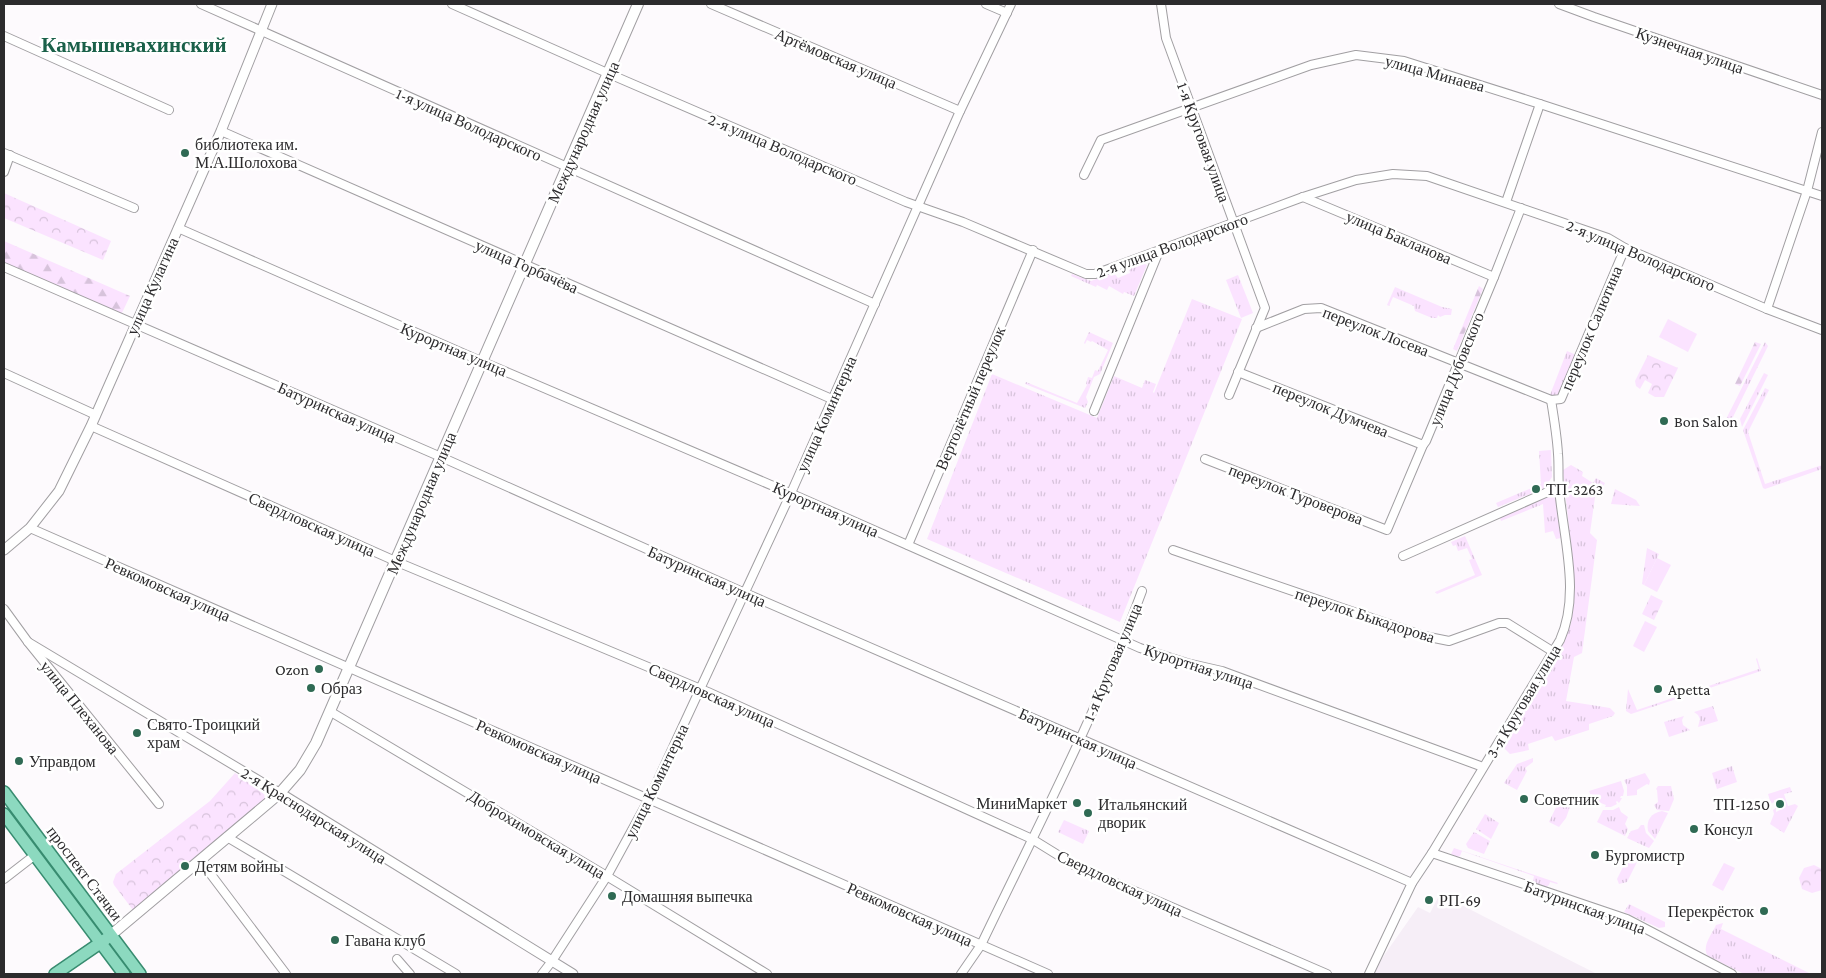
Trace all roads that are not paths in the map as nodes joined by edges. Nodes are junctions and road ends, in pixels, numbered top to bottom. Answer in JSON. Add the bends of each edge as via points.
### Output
{"nodes":[{"id":1,"x":200,"y":4,"type":"edge"},
{"id":2,"x":272,"y":4,"type":"edge"},
{"id":3,"x":452,"y":4,"type":"edge"},
{"id":4,"x":638,"y":4,"type":"edge"},
{"id":5,"x":712,"y":4,"type":"edge"},
{"id":6,"x":986,"y":4,"type":"edge"},
{"id":7,"x":1011,"y":4,"type":"edge"},
{"id":8,"x":1161,"y":4,"type":"edge"},
{"id":9,"x":1559,"y":4,"type":"edge"},
{"id":10,"x":1007,"y":13,"type":"junction"},
{"id":11,"x":260,"y":30,"type":"junction"},
{"id":12,"x":4,"y":36,"type":"edge"},
{"id":13,"x":608,"y":74,"type":"junction"},
{"id":14,"x":1822,"y":95,"type":"edge"},
{"id":15,"x":1540,"y":104,"type":"junction"},
{"id":16,"x":1191,"y":108,"type":"junction"},
{"id":17,"x":169,"y":110,"type":"dead end"},
{"id":18,"x":960,"y":111,"type":"junction"},
{"id":19,"x":221,"y":131,"type":"junction"},
{"id":20,"x":1822,"y":132,"type":"edge"},
{"id":21,"x":7,"y":154,"type":"edge"},
{"id":22,"x":567,"y":168,"type":"junction"},
{"id":23,"x":4,"y":172,"type":"edge"},
{"id":24,"x":1084,"y":175,"type":"dead end"},
{"id":25,"x":1807,"y":191,"type":"junction"},
{"id":26,"x":1822,"y":196,"type":"edge"},
{"id":27,"x":1303,"y":197,"type":"junction"},
{"id":28,"x":1506,"y":202,"type":"junction"},
{"id":29,"x":919,"y":206,"type":"junction"},
{"id":30,"x":134,"y":208,"type":"dead end"},
{"id":31,"x":1521,"y":208,"type":"junction"},
{"id":32,"x":1234,"y":223,"type":"junction"},
{"id":33,"x":178,"y":228,"type":"junction"},
{"id":34,"x":1625,"y":248,"type":"junction"},
{"id":35,"x":1033,"y":250,"type":"junction"},
{"id":36,"x":1159,"y":251,"type":"junction"},
{"id":37,"x":524,"y":265,"type":"junction"},
{"id":38,"x":4,"y":267,"type":"edge"},
{"id":39,"x":1494,"y":277,"type":"junction"},
{"id":40,"x":874,"y":304,"type":"junction"},
{"id":41,"x":1265,"y":308,"type":"junction"},
{"id":42,"x":1767,"y":309,"type":"junction"},
{"id":43,"x":1271,"y":322,"type":"junction"},
{"id":44,"x":136,"y":324,"type":"junction"},
{"id":45,"x":1256,"y":328,"type":"junction"},
{"id":46,"x":1822,"y":330,"type":"edge"},
{"id":47,"x":483,"y":362,"type":"junction"},
{"id":48,"x":1458,"y":362,"type":"junction"},
{"id":49,"x":1238,"y":372,"type":"junction"},
{"id":50,"x":4,"y":373,"type":"edge"},
{"id":51,"x":1229,"y":395,"type":"dead end"},
{"id":52,"x":834,"y":400,"type":"junction"},
{"id":53,"x":1551,"y":400,"type":"junction"},
{"id":54,"x":1094,"y":411,"type":"dead end"},
{"id":55,"x":96,"y":415,"type":"junction"},
{"id":56,"x":91,"y":426,"type":"junction"},
{"id":57,"x":1423,"y":445,"type":"junction"},
{"id":58,"x":441,"y":458,"type":"junction"},
{"id":59,"x":1205,"y":459,"type":"dead end"},
{"id":60,"x":1559,"y":487,"type":"junction"},
{"id":61,"x":791,"y":493,"type":"junction"},
{"id":62,"x":30,"y":528,"type":"junction"},
{"id":63,"x":1387,"y":530,"type":"joint"},
{"id":64,"x":908,"y":545,"type":"junction"},
{"id":65,"x":4,"y":550,"type":"edge"},
{"id":66,"x":1173,"y":550,"type":"dead end"},
{"id":67,"x":1403,"y":556,"type":"dead end"},
{"id":68,"x":396,"y":562,"type":"junction"},
{"id":69,"x":1142,"y":591,"type":"dead end"},
{"id":70,"x":744,"y":593,"type":"junction"},
{"id":71,"x":4,"y":609,"type":"edge"},
{"id":72,"x":1124,"y":639,"type":"junction"},
{"id":73,"x":28,"y":642,"type":"junction"},
{"id":74,"x":1552,"y":652,"type":"junction"},
{"id":75,"x":350,"y":669,"type":"junction"},
{"id":76,"x":700,"y":689,"type":"junction"},
{"id":77,"x":331,"y":712,"type":"junction"},
{"id":78,"x":1080,"y":739,"type":"junction"},
{"id":79,"x":1483,"y":767,"type":"junction"},
{"id":80,"x":4,"y":792,"type":"edge"},
{"id":81,"x":280,"y":793,"type":"junction"},
{"id":82,"x":648,"y":799,"type":"junction"},
{"id":83,"x":159,"y":804,"type":"dead end"},
{"id":84,"x":4,"y":814,"type":"edge"},
{"id":85,"x":227,"y":837,"type":"junction"},
{"id":86,"x":1032,"y":839,"type":"junction"},
{"id":87,"x":1432,"y":853,"type":"junction"},
{"id":88,"x":35,"y":855,"type":"junction"},
{"id":89,"x":200,"y":860,"type":"junction"},
{"id":90,"x":607,"y":876,"type":"junction"},
{"id":91,"x":4,"y":879,"type":"edge"},
{"id":92,"x":1412,"y":883,"type":"junction"},
{"id":93,"x":111,"y":935,"type":"junction"},
{"id":94,"x":100,"y":943,"type":"junction"},
{"id":95,"x":981,"y":945,"type":"junction"},
{"id":96,"x":397,"y":959,"type":"dead end"},
{"id":97,"x":552,"y":961,"type":"junction"},
{"id":98,"x":55,"y":974,"type":"edge"},
{"id":99,"x":124,"y":974,"type":"edge"},
{"id":100,"x":140,"y":974,"type":"edge"},
{"id":101,"x":286,"y":974,"type":"edge"},
{"id":102,"x":410,"y":974,"type":"edge"},
{"id":103,"x":456,"y":974,"type":"edge"},
{"id":104,"x":542,"y":974,"type":"edge"},
{"id":105,"x":573,"y":974,"type":"edge"},
{"id":106,"x":767,"y":974,"type":"edge"},
{"id":107,"x":960,"y":974,"type":"edge"},
{"id":108,"x":1048,"y":974,"type":"edge"},
{"id":109,"x":1327,"y":974,"type":"edge"},
{"id":110,"x":1369,"y":974,"type":"edge"},
{"id":111,"x":1732,"y":974,"type":"edge"}],
"edges":[{"from":1,"to":11,"type":"street","name":"1-я улица Володарского"},
{"from":2,"to":11,"type":"street","name":"улица Кулагина"},
{"from":3,"to":13,"type":"street","name":"2-я улица Володарского"},
{"from":4,"to":13,"type":"main road","name":"Международная улица"},
{"from":5,"to":18,"type":"street","name":"Артёмовская улица"},
{"from":6,"to":10,"type":"street"},
{"from":7,"to":10,"type":"street","name":"улица Коминтерна"},
{"from":8,"to":16,"type":"street","name":"1-я Круговая улица","via":[[1166,38]]},
{"from":9,"to":14,"type":"street","name":"Кузнечная улица"},
{"from":10,"to":18,"type":"street","name":"улица Коминтерна"},
{"from":11,"to":19,"type":"street","name":"улица Кулагина"},
{"from":11,"to":22,"type":"street","name":"1-я улица Володарского"},
{"from":12,"to":17,"type":"street"},
{"from":13,"to":22,"type":"main road","name":"Международная улица"},
{"from":13,"to":29,"type":"street","name":"2-я улица Володарского"},
{"from":15,"to":16,"type":"street","name":"улица Минаева","via":[[1404,61],[1356,55],[1311,64]]},
{"from":15,"to":25,"type":"street","name":"улица Минаева"},
{"from":15,"to":28,"type":"street"},
{"from":16,"to":24,"type":"street","name":"улица Минаева","via":[[1101,140]]},
{"from":16,"to":32,"type":"street","name":"1-я Круговая улица"},
{"from":18,"to":29,"type":"street","name":"улица Коминтерна"},
{"from":19,"to":33,"type":"street","name":"улица Кулагина"},
{"from":19,"to":37,"type":"street","name":"улица Горбачёва"},
{"from":20,"to":25,"type":"street"},
{"from":21,"to":23,"type":"street"},
{"from":21,"to":30,"type":"street"},
{"from":22,"to":37,"type":"main road","name":"Международная улица"},
{"from":22,"to":40,"type":"street","name":"1-я улица Володарского"},
{"from":25,"to":26,"type":"street","name":"улица Минаева"},
{"from":25,"to":42,"type":"street"},
{"from":27,"to":28,"type":"street","name":"2-я улица Володарского","via":[[1356,180],[1393,174],[1427,176]]},
{"from":27,"to":32,"type":"street","name":"2-я улица Володарского"},
{"from":27,"to":39,"type":"street","name":"улица Бакланова"},
{"from":28,"to":31,"type":"street","name":"2-я улица Володарского"},
{"from":29,"to":35,"type":"street","name":"2-я улица Володарского"},
{"from":29,"to":40,"type":"street","name":"улица Коминтерна"},
{"from":31,"to":34,"type":"street","name":"2-я улица Володарского","via":[[1608,238]]},
{"from":31,"to":39,"type":"street","name":"улица Дубовского"},
{"from":32,"to":36,"type":"street","name":"2-я улица Володарского"},
{"from":32,"to":41,"type":"street","name":"1-я Круговая улица"},
{"from":33,"to":44,"type":"street","name":"улица Кулагина"},
{"from":33,"to":47,"type":"street","name":"Курортная улица"},
{"from":34,"to":42,"type":"street","name":"2-я улица Володарского"},
{"from":34,"to":53,"type":"street","name":"переулок Салютина","via":[[1561,400]]},
{"from":35,"to":36,"type":"street","name":"2-я улица Володарского","via":[[1091,275]]},
{"from":35,"to":64,"type":"street","name":"Вертолётный переулок"},
{"from":36,"to":54,"type":"street"},
{"from":37,"to":47,"type":"main road","name":"Международная улица"},
{"from":37,"to":52,"type":"street","name":"улица Горбачёва"},
{"from":38,"to":44,"type":"street","name":"Батуринская улица"},
{"from":39,"to":48,"type":"street","name":"улица Дубовского"},
{"from":40,"to":52,"type":"street","name":"улица Коминтерна"},
{"from":41,"to":43,"type":"street","name":"1-я Круговая улица"},
{"from":41,"to":45,"type":"street"},
{"from":42,"to":46,"type":"street","name":"2-я улица Володарского"},
{"from":43,"to":45,"type":"street","name":"переулок Лосева"},
{"from":43,"to":48,"type":"street","name":"переулок Лосева","via":[[1304,309],[1321,308]]},
{"from":44,"to":55,"type":"street","name":"улица Кулагина"},
{"from":44,"to":58,"type":"street","name":"Батуринская улица"},
{"from":45,"to":49,"type":"street"},
{"from":47,"to":58,"type":"main road","name":"Международная улица"},
{"from":47,"to":61,"type":"street","name":"Курортная улица"},
{"from":48,"to":53,"type":"street","name":"переулок Лосева"},
{"from":48,"to":57,"type":"street","name":"улица Дубовского"},
{"from":49,"to":51,"type":"street"},
{"from":49,"to":57,"type":"street","name":"переулок Думчева"},
{"from":50,"to":55,"type":"street"},
{"from":52,"to":61,"type":"street","name":"улица Коминтерна"},
{"from":53,"to":60,"type":"street","name":"3-я Круговая улица"},
{"from":55,"to":56,"type":"street","name":"улица Кулагина"},
{"from":56,"to":62,"type":"street","name":"улица Кулагина","via":[[59,491]]},
{"from":56,"to":68,"type":"street","name":"Свердловская улица"},
{"from":57,"to":63,"type":"street","name":"улица Дубовского"},
{"from":58,"to":68,"type":"main road","name":"Международная улица"},
{"from":58,"to":70,"type":"street","name":"Батуринская улица"},
{"from":59,"to":63,"type":"street","name":"переулок Туроверова"},
{"from":60,"to":67,"type":"street"},
{"from":60,"to":74,"type":"street","name":"3-я Круговая улица","via":[[1569,606],[1566,626]]},
{"from":61,"to":64,"type":"street","name":"Курортная улица"},
{"from":61,"to":70,"type":"street","name":"улица Коминтерна"},
{"from":62,"to":65,"type":"street","name":"улица Кулагина"},
{"from":62,"to":75,"type":"street","name":"Ревкомовская улица"},
{"from":64,"to":72,"type":"street","name":"Курортная улица"},
{"from":66,"to":74,"type":"street","name":"переулок Быкадорова","via":[[1424,636],[1449,641],[1507,623]]},
{"from":68,"to":75,"type":"main road","name":"Международная улица"},
{"from":68,"to":76,"type":"street","name":"Свердловская улица"},
{"from":69,"to":72,"type":"street","name":"1-я Круговая улица"},
{"from":70,"to":76,"type":"street","name":"улица Коминтерна"},
{"from":70,"to":78,"type":"street","name":"Батуринская улица"},
{"from":71,"to":73,"type":"street","name":"улица Плеханова"},
{"from":72,"to":78,"type":"street","name":"1-я Круговая улица"},
{"from":72,"to":79,"type":"street","name":"Курортная улица","via":[[1140,648],[1222,671]]},
{"from":73,"to":81,"type":"street","name":"2-я Краснодарская улица"},
{"from":73,"to":83,"type":"street","name":"улица Плеханова"},
{"from":74,"to":79,"type":"street","name":"3-я Круговая улица"},
{"from":75,"to":77,"type":"main road","name":"Международная улица"},
{"from":75,"to":82,"type":"street","name":"Ревкомовская улица"},
{"from":76,"to":82,"type":"street","name":"улица Коминтерна"},
{"from":76,"to":86,"type":"street","name":"Свердловская улица"},
{"from":77,"to":81,"type":"main road","name":"Международная улица","via":[[300,770]]},
{"from":77,"to":90,"type":"street","name":"Доброхимовская улица"},
{"from":78,"to":86,"type":"street","name":"1-я Круговая улица"},
{"from":78,"to":92,"type":"street","name":"Батуринская улица"},
{"from":79,"to":87,"type":"street","name":"3-я Круговая улица"},
{"from":80,"to":93,"type":"main road","name":"проспект Стачки"},
{"from":81,"to":85,"type":"main road","name":"Международная улица"},
{"from":81,"to":97,"type":"street","name":"2-я Краснодарская улица"},
{"from":82,"to":90,"type":"street","name":"улица Коминтерна"},
{"from":82,"to":95,"type":"street","name":"Ревкомовская улица"},
{"from":84,"to":88,"type":"main road","name":"проспект Стачки"},
{"from":85,"to":89,"type":"main road","name":"Международная улица"},
{"from":85,"to":103,"type":"street"},
{"from":86,"to":95,"type":"street","name":"1-я Круговая улица"},
{"from":86,"to":109,"type":"street","name":"Свердловская улица","via":[[1074,865]]},
{"from":87,"to":92,"type":"street","name":"3-я Круговая улица"},
{"from":87,"to":111,"type":"street","name":"Батуринская улица","via":[[1627,919]]},
{"from":88,"to":91,"type":"street"},
{"from":88,"to":94,"type":"main road","name":"проспект Стачки"},
{"from":89,"to":93,"type":"main road","name":"Международная улица"},
{"from":89,"to":101,"type":"street"},
{"from":90,"to":97,"type":"street","name":"улица Коминтерна"},
{"from":90,"to":106,"type":"street","name":"Доброхимовская улица"},
{"from":92,"to":110,"type":"street","name":"3-я Круговая улица"},
{"from":93,"to":94,"type":"main road"},
{"from":93,"to":100,"type":"main road","name":"проспект Стачки"},
{"from":94,"to":98,"type":"main road"},
{"from":94,"to":99,"type":"main road","name":"проспект Стачки"},
{"from":95,"to":107,"type":"street","name":"1-я Круговая улица"},
{"from":95,"to":108,"type":"street","name":"Ревкомовская улица"},
{"from":96,"to":102,"type":"street"},
{"from":97,"to":104,"type":"street","name":"улица Коминтерна"},
{"from":97,"to":105,"type":"street","name":"2-я Краснодарская улица"}]}
